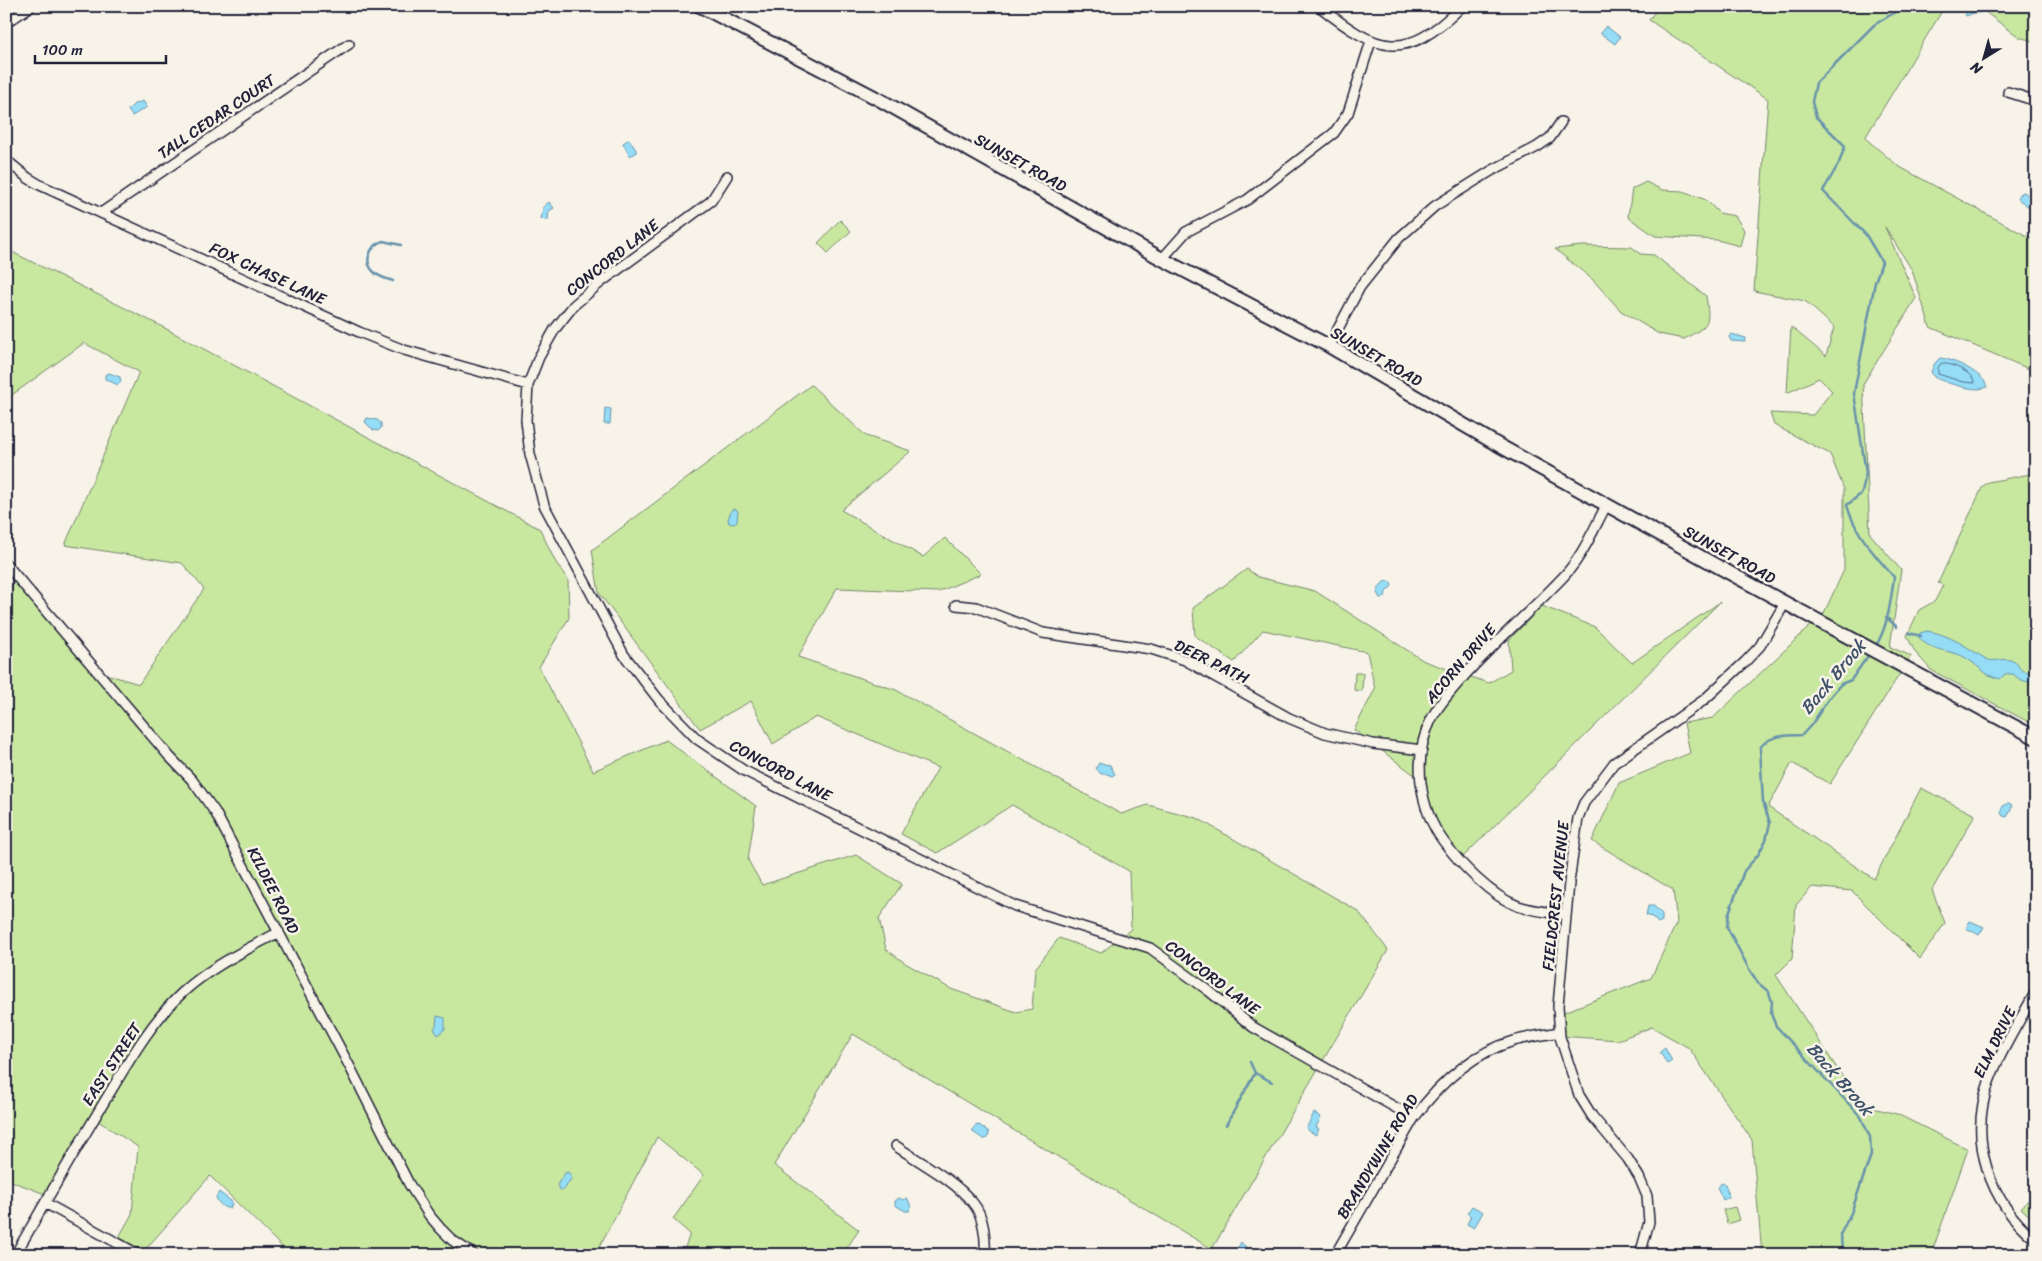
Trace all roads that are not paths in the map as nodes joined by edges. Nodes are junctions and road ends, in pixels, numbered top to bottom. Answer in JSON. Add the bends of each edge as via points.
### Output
{"nodes":[{"id":1,"x":31,"y":6,"type":"edge"},
{"id":2,"x":700,"y":6,"type":"edge"},
{"id":3,"x":1319,"y":6,"type":"edge"},
{"id":4,"x":1462,"y":6,"type":"edge"},
{"id":5,"x":6,"y":23,"type":"edge"},
{"id":6,"x":1371,"y":41,"type":"junction"},
{"id":7,"x":349,"y":44,"type":"dead end"},
{"id":8,"x":2008,"y":92,"type":"dead end"},
{"id":9,"x":2036,"y":101,"type":"edge"},
{"id":10,"x":1561,"y":122,"type":"dead end"},
{"id":11,"x":6,"y":160,"type":"edge"},
{"id":12,"x":727,"y":176,"type":"dead end"},
{"id":13,"x":101,"y":213,"type":"junction"},
{"id":14,"x":1162,"y":259,"type":"junction"},
{"id":15,"x":1329,"y":346,"type":"junction"},
{"id":16,"x":528,"y":386,"type":"junction"},
{"id":17,"x":1607,"y":504,"type":"junction"},
{"id":18,"x":6,"y":564,"type":"edge"},
{"id":19,"x":1785,"y":603,"type":"junction"},
{"id":20,"x":956,"y":605,"type":"dead end"},
{"id":21,"x":2036,"y":738,"type":"edge"},
{"id":22,"x":1422,"y":750,"type":"junction"},
{"id":23,"x":1566,"y":916,"type":"junction"},
{"id":24,"x":279,"y":932,"type":"junction"},
{"id":25,"x":2036,"y":991,"type":"edge"},
{"id":26,"x":1559,"y":1032,"type":"junction"},
{"id":27,"x":1414,"y":1118,"type":"junction"},
{"id":28,"x":896,"y":1146,"type":"dead end"},
{"id":29,"x":45,"y":1202,"type":"junction"},
{"id":30,"x":2036,"y":1240,"type":"edge"},
{"id":31,"x":15,"y":1255,"type":"edge"},
{"id":32,"x":139,"y":1255,"type":"edge"},
{"id":33,"x":474,"y":1255,"type":"edge"},
{"id":34,"x":985,"y":1255,"type":"edge"},
{"id":35,"x":1335,"y":1255,"type":"edge"},
{"id":36,"x":1640,"y":1255,"type":"edge"}],
"edges":[{"from":1,"to":5,"type":"street"},
{"from":2,"to":14,"type":"street","name":"SUNSET ROAD","via":[[882,101]]},
{"from":3,"to":6,"type":"street","via":[[1345,27]]},
{"from":4,"to":6,"type":"street","via":[[1443,26],[1419,40],[1395,45]]},
{"from":6,"to":14,"type":"street","via":[[1348,113],[1334,133],[1247,200],[1186,232]]},
{"from":7,"to":13,"type":"street","name":"TALL CEDAR COURT"},
{"from":8,"to":9,"type":"street"},
{"from":10,"to":15,"type":"street","via":[[1550,138],[1435,206],[1399,238],[1360,288]]},
{"from":11,"to":13,"type":"street","name":"FOX CHASE LANE","via":[[40,185]]},
{"from":12,"to":16,"type":"street","name":"CONCORD LANE","via":[[711,201],[574,305],[539,357]]},
{"from":13,"to":16,"type":"street","name":"FOX CHASE LANE","via":[[359,332],[404,350]]},
{"from":14,"to":15,"type":"street","name":"SUNSET ROAD"},
{"from":15,"to":17,"type":"street","name":"SUNSET ROAD"},
{"from":16,"to":27,"type":"street","name":"CONCORD LANE","via":[[526,420],[530,454],[544,504],[624,655],[659,700],[697,739],[743,770],[1015,906],[1150,948],[1253,1027]]},
{"from":17,"to":19,"type":"street","name":"SUNSET ROAD"},
{"from":17,"to":22,"type":"street","name":"ACORN DRIVE","via":[[1584,549],[1566,574],[1446,696],[1431,718]]},
{"from":18,"to":24,"type":"street","name":"KILDEE ROAD","via":[[192,780],[223,824]]},
{"from":19,"to":21,"type":"street","name":"SUNSET ROAD"},
{"from":19,"to":23,"type":"street","name":"FIELDCREST AVENUE","via":[[1760,646],[1745,662],[1704,700],[1614,763],[1584,804],[1578,818]]},
{"from":20,"to":22,"type":"street","name":"DEER PATH","via":[[976,607],[1043,633],[1151,649],[1185,660],[1289,718],[1324,733]]},
{"from":22,"to":23,"type":"street","name":"ACORN DRIVE","via":[[1423,794],[1431,822],[1447,847],[1506,901]]},
{"from":23,"to":26,"type":"street","name":"FIELDCREST AVENUE","via":[[1558,1006]]},
{"from":24,"to":29,"type":"street","name":"EAST STREET","via":[[207,973],[171,1003],[120,1075]]},
{"from":24,"to":33,"type":"street","name":"KILDEE ROAD","via":[[409,1184],[440,1228]]},
{"from":25,"to":30,"type":"street","name":"ELM DRIVE","via":[[1994,1069],[1985,1096],[1981,1127],[1983,1155],[1997,1194],[2016,1222]]},
{"from":26,"to":27,"type":"street","name":"BRANDYWINE ROAD","via":[[1512,1042],[1476,1058],[1449,1077]]},
{"from":26,"to":36,"type":"street","name":"FIELDCREST AVENUE","via":[[1579,1095],[1592,1116],[1628,1158],[1647,1196],[1649,1222]]},
{"from":27,"to":35,"type":"street","name":"BRANDYWINE ROAD"},
{"from":28,"to":34,"type":"street","via":[[973,1203],[984,1228]]},
{"from":29,"to":31,"type":"street","name":"EAST STREET"},
{"from":29,"to":32,"type":"street"}]}
